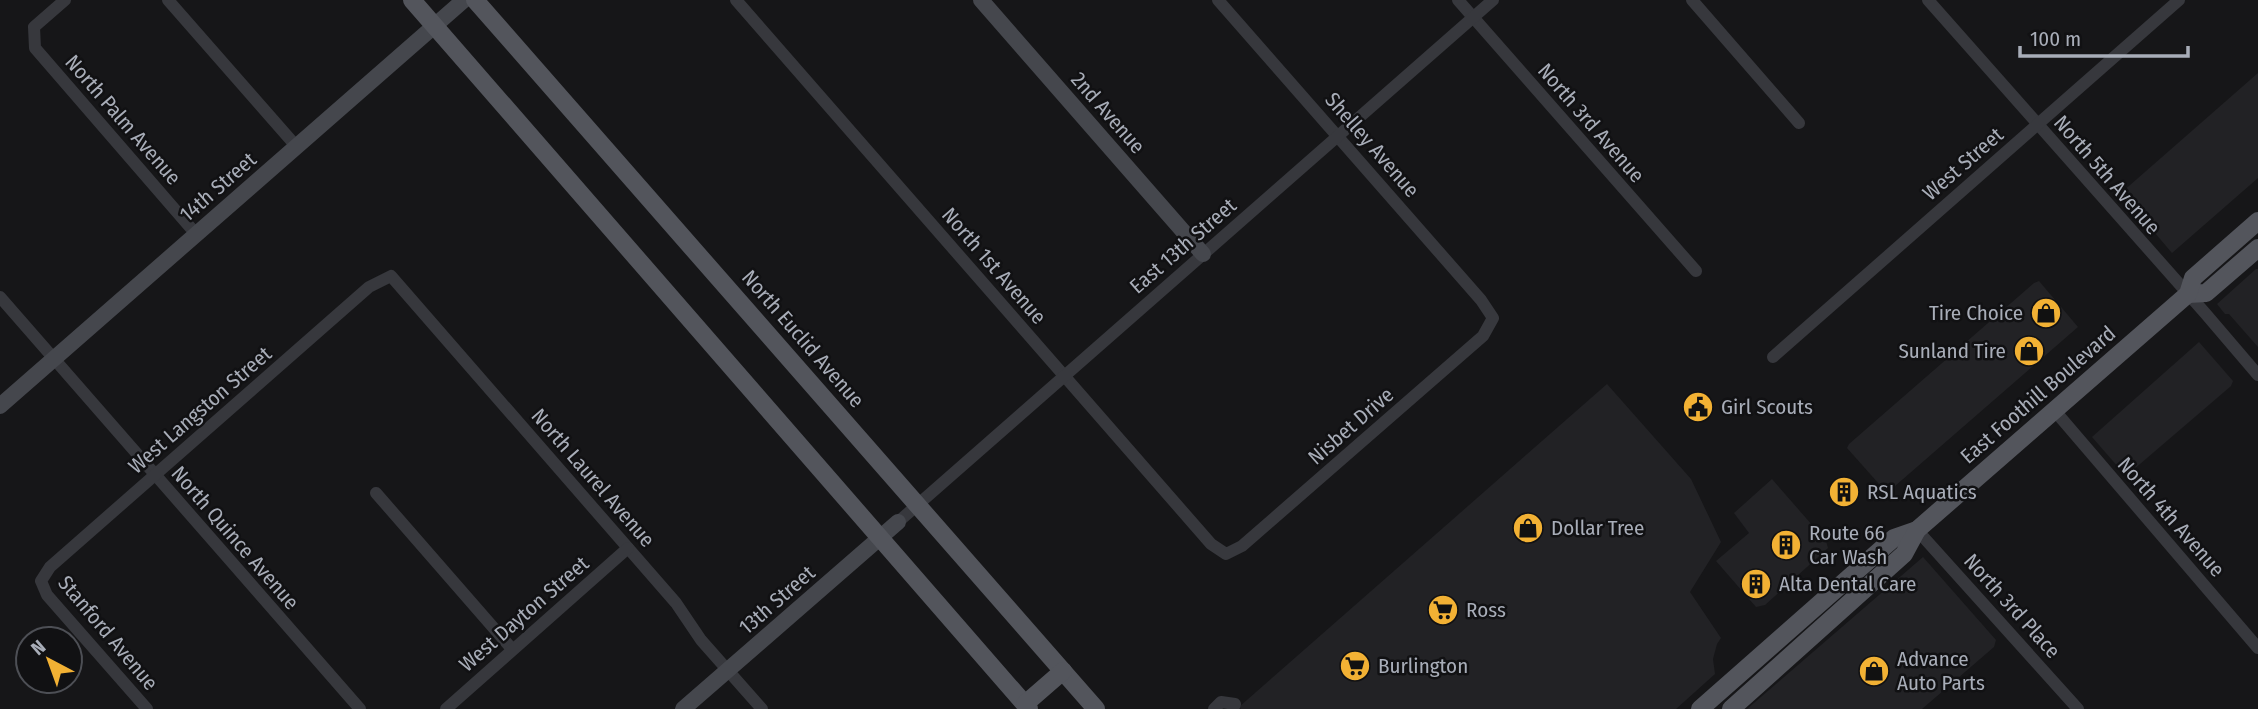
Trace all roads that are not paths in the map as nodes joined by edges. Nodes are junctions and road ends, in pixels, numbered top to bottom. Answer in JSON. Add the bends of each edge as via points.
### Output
{"nodes":[{"id":1,"x":65,"y":0,"type":"edge"},
{"id":2,"x":168,"y":0,"type":"edge"},
{"id":3,"x":412,"y":0,"type":"edge"},
{"id":4,"x":464,"y":0,"type":"edge"},
{"id":5,"x":475,"y":0,"type":"edge"},
{"id":6,"x":736,"y":0,"type":"edge"},
{"id":7,"x":981,"y":0,"type":"edge"},
{"id":8,"x":1219,"y":0,"type":"edge"},
{"id":9,"x":1458,"y":0,"type":"edge"},
{"id":10,"x":1493,"y":0,"type":"edge"},
{"id":11,"x":1692,"y":0,"type":"edge"},
{"id":12,"x":1928,"y":0,"type":"edge"},
{"id":13,"x":2179,"y":0,"type":"edge"},
{"id":14,"x":1473,"y":18,"type":"junction"},
{"id":15,"x":434,"y":25,"type":"junction"},
{"id":16,"x":1799,"y":122,"type":"dead end"},
{"id":17,"x":2037,"y":124,"type":"junction"},
{"id":18,"x":1338,"y":136,"type":"junction"},
{"id":19,"x":296,"y":146,"type":"junction"},
{"id":20,"x":2258,"y":221,"type":"edge"},
{"id":21,"x":196,"y":234,"type":"junction"},
{"id":22,"x":2258,"y":248,"type":"edge"},
{"id":23,"x":1203,"y":254,"type":"junction"},
{"id":24,"x":1696,"y":271,"type":"dead end"},
{"id":25,"x":391,"y":276,"type":"joint"},
{"id":26,"x":2188,"y":294,"type":"junction"},
{"id":27,"x":0,"y":298,"type":"edge"},
{"id":28,"x":1493,"y":318,"type":"joint"},
{"id":29,"x":1773,"y":357,"type":"dead end"},
{"id":30,"x":53,"y":360,"type":"junction"},
{"id":31,"x":1064,"y":375,"type":"junction"},
{"id":32,"x":2258,"y":375,"type":"edge"},
{"id":33,"x":0,"y":406,"type":"edge"},
{"id":34,"x":2055,"y":411,"type":"junction"},
{"id":35,"x":154,"y":476,"type":"junction"},
{"id":36,"x":376,"y":493,"type":"dead end"},
{"id":37,"x":918,"y":505,"type":"junction"},
{"id":38,"x":898,"y":522,"type":"joint"},
{"id":39,"x":1917,"y":530,"type":"junction"},
{"id":40,"x":879,"y":538,"type":"junction"},
{"id":41,"x":628,"y":548,"type":"junction"},
{"id":42,"x":1226,"y":554,"type":"joint"},
{"id":43,"x":41,"y":582,"type":"joint"},
{"id":44,"x":2258,"y":648,"type":"edge"},
{"id":45,"x":512,"y":649,"type":"junction"},
{"id":46,"x":728,"y":670,"type":"junction"},
{"id":47,"x":1063,"y":671,"type":"junction"},
{"id":48,"x":2073,"y":704,"type":"edge"},
{"id":49,"x":1027,"y":707,"type":"edge"},
{"id":50,"x":2058,"y":708,"type":"edge"},
{"id":51,"x":147,"y":709,"type":"edge"},
{"id":52,"x":360,"y":709,"type":"edge"},
{"id":53,"x":446,"y":709,"type":"edge"},
{"id":54,"x":683,"y":709,"type":"edge"},
{"id":55,"x":762,"y":709,"type":"edge"},
{"id":56,"x":1096,"y":709,"type":"edge"},
{"id":57,"x":1214,"y":709,"type":"edge"},
{"id":58,"x":1233,"y":709,"type":"edge"},
{"id":59,"x":1700,"y":709,"type":"edge"},
{"id":60,"x":1731,"y":709,"type":"edge"}],
"edges":[{"from":1,"to":21,"type":"street","name":"North Palm Avenue","via":[[34,27],[35,48]]},
{"from":2,"to":19,"type":"street"},
{"from":3,"to":15,"type":"main road"},
{"from":4,"to":15,"type":"street","name":"14th Street"},
{"from":5,"to":37,"type":"main road","name":"North Euclid Avenue"},
{"from":6,"to":31,"type":"street","name":"North 1st Avenue"},
{"from":7,"to":23,"type":"street","name":"2nd Avenue"},
{"from":8,"to":18,"type":"street","name":"Shelley Avenue"},
{"from":9,"to":14,"type":"street","name":"North 3rd Avenue"},
{"from":10,"to":14,"type":"street","name":"East 13th Street"},
{"from":11,"to":16,"type":"street"},
{"from":12,"to":17,"type":"street","name":"North 5th Avenue"},
{"from":13,"to":17,"type":"street","name":"West Street"},
{"from":14,"to":18,"type":"street","name":"East 13th Street"},
{"from":14,"to":24,"type":"street","name":"North 3rd Avenue"},
{"from":15,"to":19,"type":"street","name":"14th Street"},
{"from":15,"to":40,"type":"main road"},
{"from":17,"to":26,"type":"street","name":"North 5th Avenue"},
{"from":17,"to":29,"type":"street","name":"West Street"},
{"from":18,"to":23,"type":"street","name":"East 13th Street"},
{"from":18,"to":28,"type":"street","name":"Shelley Avenue"},
{"from":19,"to":21,"type":"street","name":"14th Street"},
{"from":20,"to":26,"type":"main road","name":"East Foothill Boulevard","via":[[2193,278]]},
{"from":21,"to":30,"type":"street","name":"14th Street"},
{"from":22,"to":26,"type":"main road","name":"East Foothill Boulevard","via":[[2206,293]]},
{"from":23,"to":31,"type":"street","name":"East 13th Street"},
{"from":25,"to":35,"type":"street","name":"West Langston Street","via":[[369,287]]},
{"from":25,"to":41,"type":"street","name":"North Laurel Avenue"},
{"from":26,"to":32,"type":"street","name":"North 5th Avenue"},
{"from":26,"to":34,"type":"main road","name":"East Foothill Boulevard"},
{"from":27,"to":30,"type":"street","name":"North Quince Avenue"},
{"from":28,"to":42,"type":"street","name":"Nisbet Drive","via":[[1473,345],[1242,546]]},
{"from":30,"to":33,"type":"street","name":"14th Street"},
{"from":30,"to":35,"type":"street","name":"North Quince Avenue"},
{"from":31,"to":37,"type":"street","name":"East 13th Street"},
{"from":31,"to":42,"type":"street","name":"North 1st Avenue","via":[[1211,544]]},
{"from":34,"to":39,"type":"main road","name":"East Foothill Boulevard"},
{"from":34,"to":44,"type":"street","name":"North 4th Avenue"},
{"from":35,"to":43,"type":"street","name":"West Langston Street","via":[[50,567]]},
{"from":35,"to":52,"type":"street","name":"North Quince Avenue"},
{"from":36,"to":45,"type":"street"},
{"from":37,"to":38,"type":"street","name":"East 13th Street"},
{"from":37,"to":47,"type":"main road","name":"North Euclid Avenue"},
{"from":38,"to":40,"type":"street","name":"13th Street"},
{"from":39,"to":48,"type":"street","name":"North 3rd Place"},
{"from":39,"to":59,"type":"main road","name":"East Foothill Boulevard","via":[[1894,538]]},
{"from":39,"to":60,"type":"main road","name":"East Foothill Boulevard","via":[[1904,554]]},
{"from":40,"to":46,"type":"street","name":"13th Street"},
{"from":40,"to":49,"type":"main road"},
{"from":41,"to":45,"type":"street","name":"West Dayton Street"},
{"from":41,"to":46,"type":"street","name":"North Laurel Avenue"},
{"from":43,"to":51,"type":"street","name":"Stanford Avenue","via":[[47,595]]},
{"from":45,"to":53,"type":"street","name":"West Dayton Street"},
{"from":46,"to":54,"type":"street","name":"13th Street"},
{"from":46,"to":55,"type":"street","name":"North Laurel Avenue"},
{"from":47,"to":49,"type":"main road"},
{"from":47,"to":56,"type":"main road","name":"North Euclid Avenue"},
{"from":48,"to":50,"type":"street"},
{"from":57,"to":58,"type":"street","via":[[1221,702],[1235,704]]}]}
